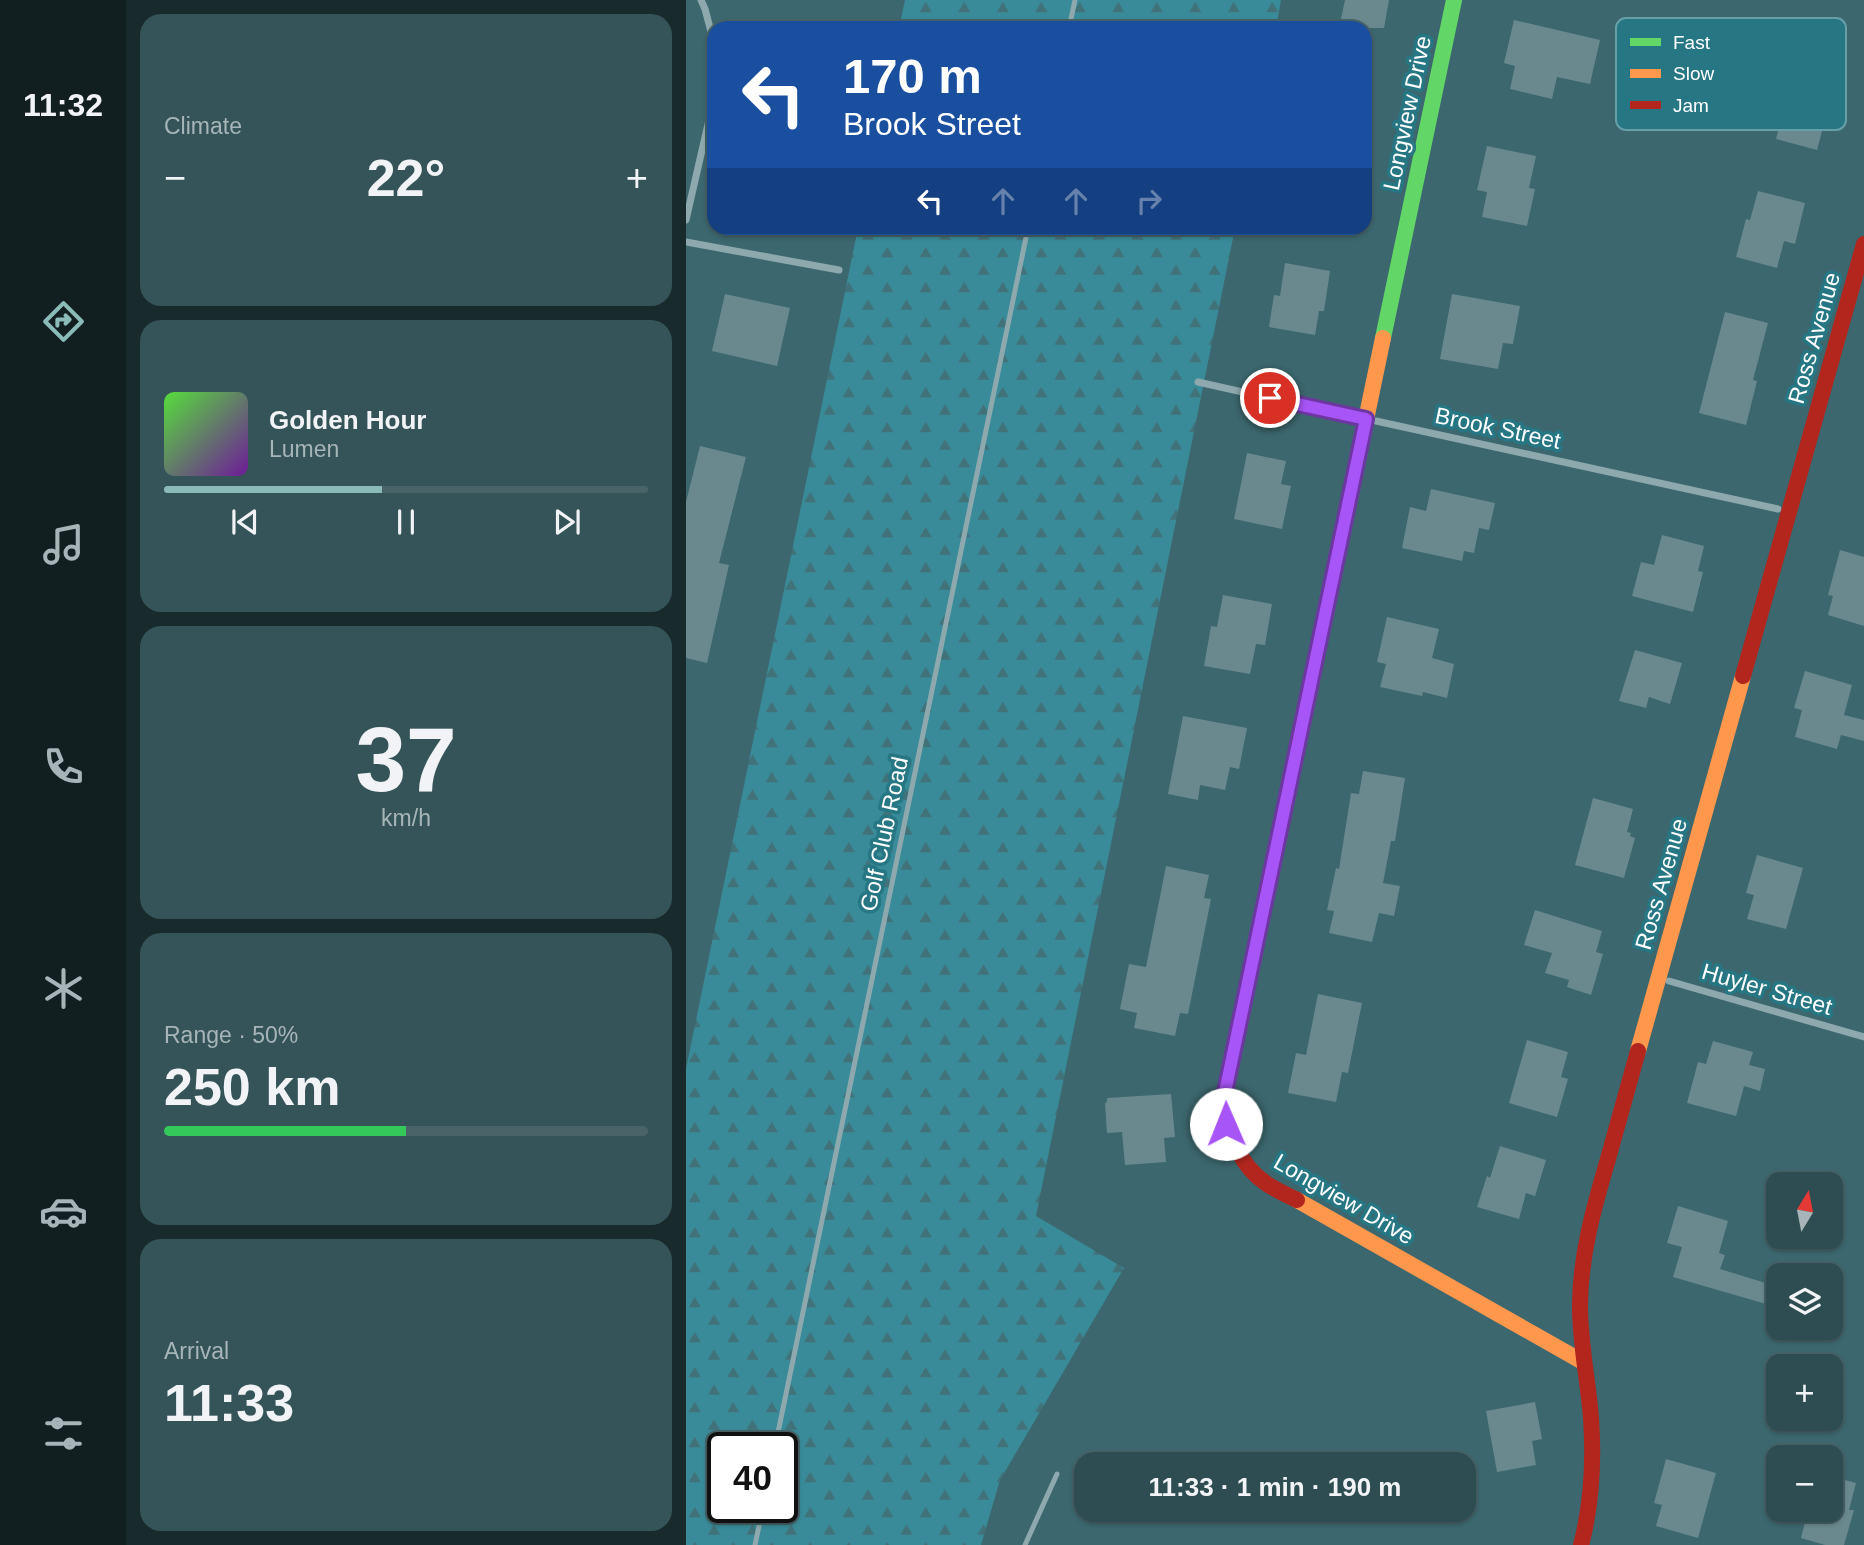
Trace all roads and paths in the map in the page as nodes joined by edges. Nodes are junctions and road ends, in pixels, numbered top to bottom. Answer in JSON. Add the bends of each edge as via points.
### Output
{"nodes":[{"id":1,"x":701,"y":0,"type":"edge"},
{"id":2,"x":1075,"y":0,"type":"edge"},
{"id":3,"x":1454,"y":0,"type":"edge"},
{"id":4,"x":708,"y":21,"type":"edge"},
{"id":5,"x":1070,"y":21,"type":"edge"},
{"id":6,"x":707,"y":128,"type":"edge"},
{"id":7,"x":686,"y":220,"type":"edge"},
{"id":8,"x":1027,"y":235,"type":"edge"},
{"id":9,"x":686,"y":242,"type":"edge"},
{"id":10,"x":1864,"y":244,"type":"edge"},
{"id":11,"x":839,"y":270,"type":"dead end"},
{"id":12,"x":1198,"y":383,"type":"dead end"},
{"id":13,"x":1366,"y":419,"type":"junction"},
{"id":14,"x":1789,"y":512,"type":"junction"},
{"id":15,"x":1658,"y":978,"type":"junction"},
{"id":16,"x":1864,"y":1037,"type":"edge"},
{"id":17,"x":1583,"y":1362,"type":"junction"},
{"id":18,"x":778,"y":1432,"type":"edge"},
{"id":19,"x":1057,"y":1474,"type":"dead end"},
{"id":20,"x":759,"y":1523,"type":"edge"},
{"id":21,"x":755,"y":1545,"type":"edge"},
{"id":22,"x":1025,"y":1545,"type":"edge"},
{"id":23,"x":1581,"y":1545,"type":"edge"}],
"edges":[{"from":1,"to":4,"type":"street"},
{"from":2,"to":5,"type":"lane"},
{"from":3,"to":13,"type":"street","name":"Longview Drive"},
{"from":6,"to":7,"type":"street"},
{"from":8,"to":18,"type":"lane","name":"Golf Club Road"},
{"from":9,"to":11,"type":"street"},
{"from":10,"to":14,"type":"street","name":"Ross Avenue"},
{"from":12,"to":13,"type":"street","name":"Brook Street"},
{"from":13,"to":14,"type":"street","name":"Brook Street"},
{"from":13,"to":17,"type":"street","name":"Longview Drive","via":[[1224,1097],[1226,1124],[1236,1150],[1266,1183]]},
{"from":14,"to":15,"type":"street","name":"Ross Avenue"},
{"from":15,"to":16,"type":"street","name":"Huyler Street"},
{"from":15,"to":17,"type":"street","name":"Ross Avenue","via":[[1585,1252],[1580,1305]]},
{"from":17,"to":23,"type":"street","name":"Ross Avenue","via":[[1593,1469]]},
{"from":19,"to":22,"type":"lane"},
{"from":20,"to":21,"type":"lane"}]}
